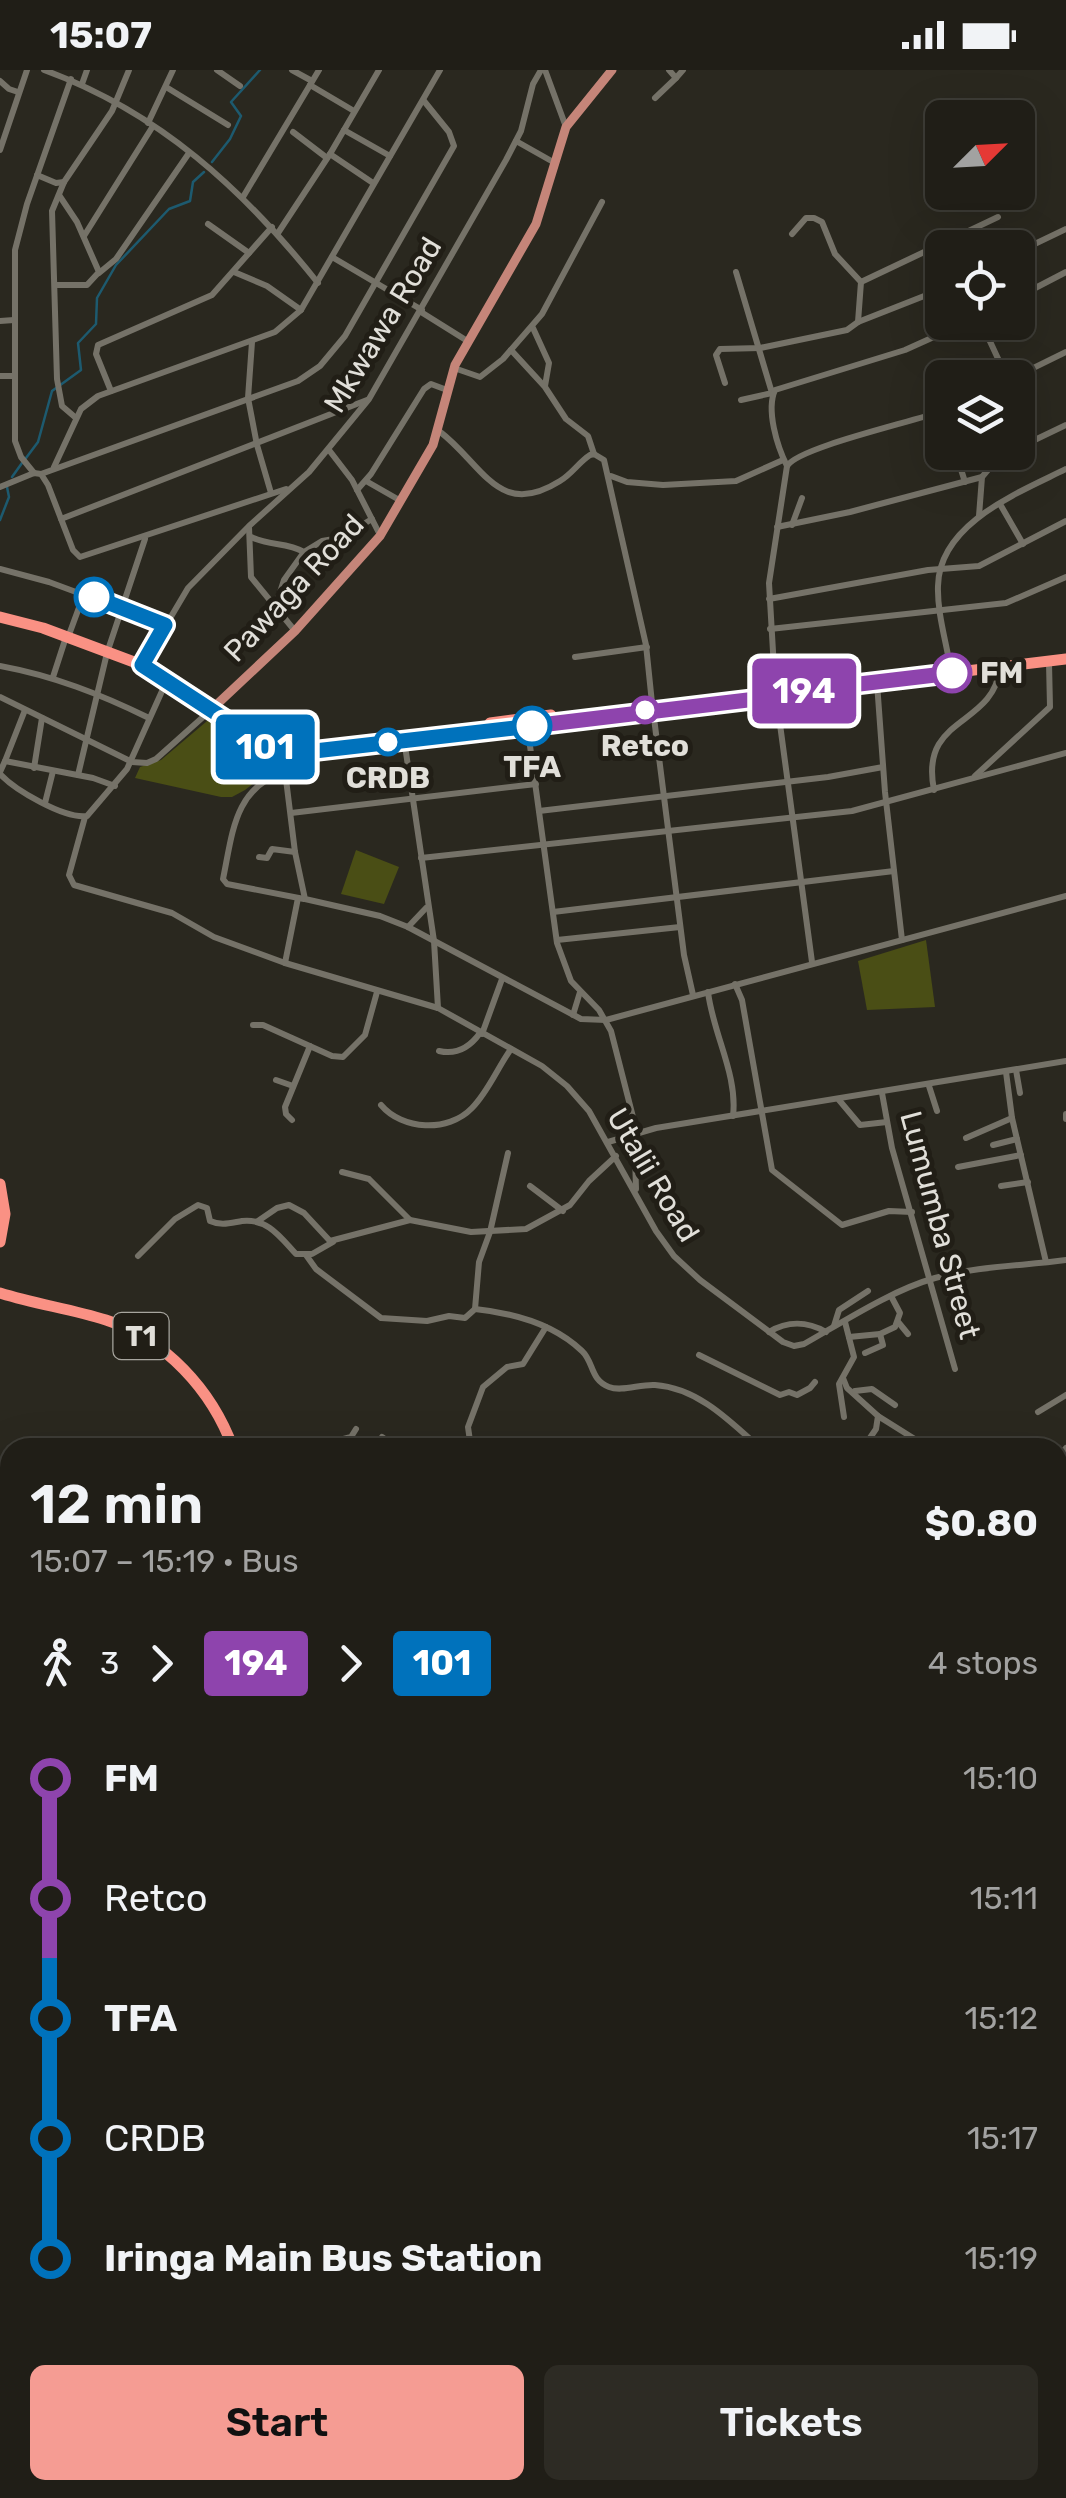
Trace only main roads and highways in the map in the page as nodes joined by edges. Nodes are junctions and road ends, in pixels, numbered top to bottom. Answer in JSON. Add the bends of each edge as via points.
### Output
{"nodes":[{"id":1,"x":612,"y":70,"type":"edge"},
{"id":2,"x":0,"y":614,"type":"edge"},
{"id":3,"x":1066,"y":659,"type":"edge"},
{"id":4,"x":144,"y":663,"type":"junction"},
{"id":5,"x":215,"y":706,"type":"junction"},
{"id":6,"x":527,"y":722,"type":"junction"},
{"id":7,"x":282,"y":751,"type":"junction"},
{"id":8,"x":0,"y":1184,"type":"edge"},
{"id":9,"x":0,"y":1242,"type":"edge"},
{"id":10,"x":0,"y":1284,"type":"edge"},
{"id":11,"x":6,"y":1295,"type":"edge"},
{"id":12,"x":228,"y":1438,"type":"edge"}],
"edges":[{"from":1,"to":5,"type":"main road","name":"Pawaga Road","via":[[566,127],[536,224],[454,368],[439,430],[380,536]]},
{"from":2,"to":4,"type":"highway"},
{"from":3,"to":6,"type":"highway"},
{"from":4,"to":5,"type":"highway"},
{"from":4,"to":5,"type":"highway"},
{"from":5,"to":7,"type":"highway"},
{"from":6,"to":7,"type":"highway"},
{"from":6,"to":7,"type":"highway"},
{"from":8,"to":9,"type":"highway"},
{"from":10,"to":11,"type":"highway"},
{"from":11,"to":12,"type":"highway","number":"T1","via":[[107,1320],[162,1350],[214,1406]]}]}
